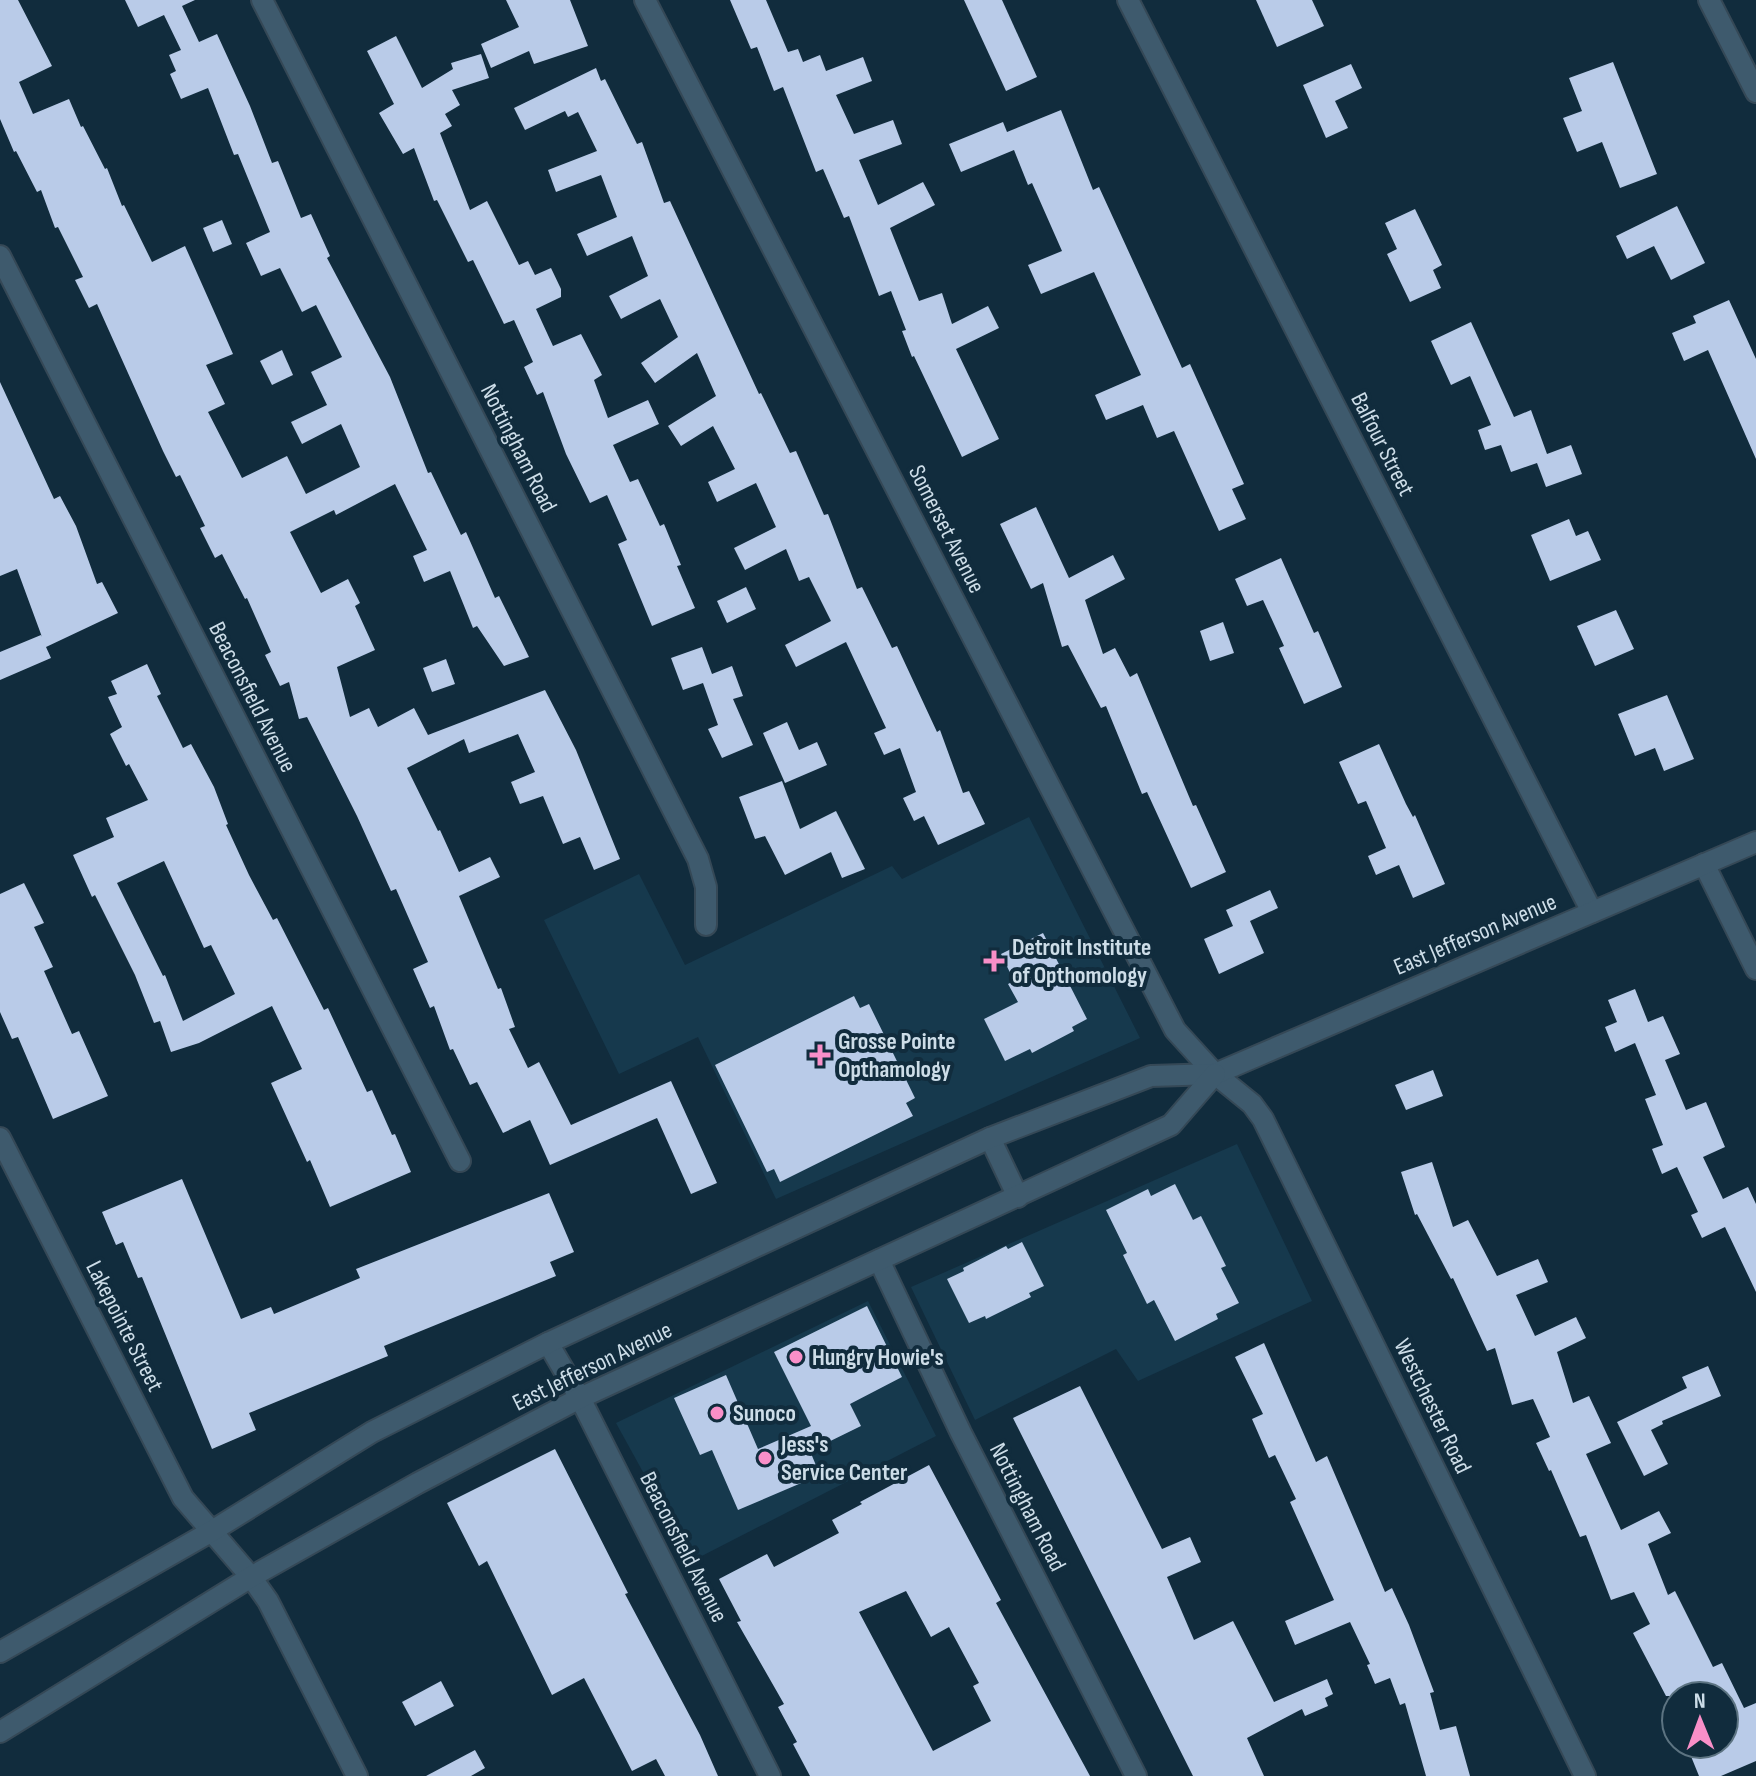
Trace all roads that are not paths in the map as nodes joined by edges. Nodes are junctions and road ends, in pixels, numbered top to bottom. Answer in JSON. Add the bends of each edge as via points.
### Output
{"nodes":[{"id":1,"x":262,"y":0,"type":"edge"},
{"id":2,"x":645,"y":0,"type":"edge"},
{"id":3,"x":1128,"y":0,"type":"edge"},
{"id":4,"x":1709,"y":0,"type":"edge"},
{"id":5,"x":1756,"y":92,"type":"edge"},
{"id":6,"x":0,"y":256,"type":"edge"},
{"id":7,"x":1756,"y":842,"type":"edge"},
{"id":8,"x":1704,"y":864,"type":"junction"},
{"id":9,"x":1592,"y":912,"type":"junction"},
{"id":10,"x":706,"y":925,"type":"dead end"},
{"id":11,"x":1756,"y":969,"type":"edge"},
{"id":12,"x":1215,"y":1074,"type":"junction"},
{"id":13,"x":0,"y":1138,"type":"edge"},
{"id":14,"x":990,"y":1138,"type":"junction"},
{"id":15,"x":460,"y":1161,"type":"dead end"},
{"id":16,"x":1018,"y":1197,"type":"junction"},
{"id":17,"x":879,"y":1260,"type":"junction"},
{"id":18,"x":548,"y":1343,"type":"junction"},
{"id":19,"x":580,"y":1398,"type":"junction"},
{"id":20,"x":212,"y":1531,"type":"junction"},
{"id":21,"x":251,"y":1577,"type":"junction"},
{"id":22,"x":0,"y":1652,"type":"edge"},
{"id":23,"x":0,"y":1732,"type":"edge"},
{"id":24,"x":357,"y":1776,"type":"edge"},
{"id":25,"x":770,"y":1776,"type":"edge"},
{"id":26,"x":1136,"y":1776,"type":"edge"},
{"id":27,"x":1585,"y":1776,"type":"edge"}],
"edges":[{"from":1,"to":10,"type":"street","name":"Nottingham Road","via":[[698,859],[706,887]]},
{"from":2,"to":12,"type":"street","name":"Somerset Avenue","via":[[1175,1030]]},
{"from":3,"to":9,"type":"street","name":"Balfour Street"},
{"from":4,"to":5,"type":"street"},
{"from":6,"to":15,"type":"street","name":"Beaconsfield Avenue"},
{"from":7,"to":8,"type":"street","name":"East Jefferson Avenue"},
{"from":8,"to":9,"type":"street","name":"East Jefferson Avenue"},
{"from":8,"to":11,"type":"street"},
{"from":9,"to":12,"type":"street","name":"East Jefferson Avenue"},
{"from":12,"to":14,"type":"street","name":"East Jefferson Avenue","via":[[1151,1076]]},
{"from":12,"to":16,"type":"street","name":"East Jefferson Avenue","via":[[1171,1125]]},
{"from":12,"to":27,"type":"street","name":"Westchester Road","via":[[1263,1119]]},
{"from":13,"to":20,"type":"street","name":"Lakepointe Street","via":[[183,1498]]},
{"from":14,"to":16,"type":"street"},
{"from":14,"to":18,"type":"street","name":"East Jefferson Avenue"},
{"from":16,"to":17,"type":"street","name":"East Jefferson Avenue"},
{"from":17,"to":19,"type":"street","name":"East Jefferson Avenue"},
{"from":17,"to":26,"type":"street","name":"Nottingham Road"},
{"from":18,"to":19,"type":"street","name":"Beaconsfield Avenue"},
{"from":18,"to":20,"type":"street","name":"East Jefferson Avenue","via":[[372,1432]]},
{"from":19,"to":21,"type":"street","name":"East Jefferson Avenue"},
{"from":19,"to":25,"type":"street","name":"Beaconsfield Avenue"},
{"from":20,"to":21,"type":"street","name":"Lakepointe Street"},
{"from":20,"to":22,"type":"street","name":"East Jefferson Avenue"},
{"from":21,"to":23,"type":"street","name":"East Jefferson Avenue"},
{"from":21,"to":24,"type":"street"}]}
